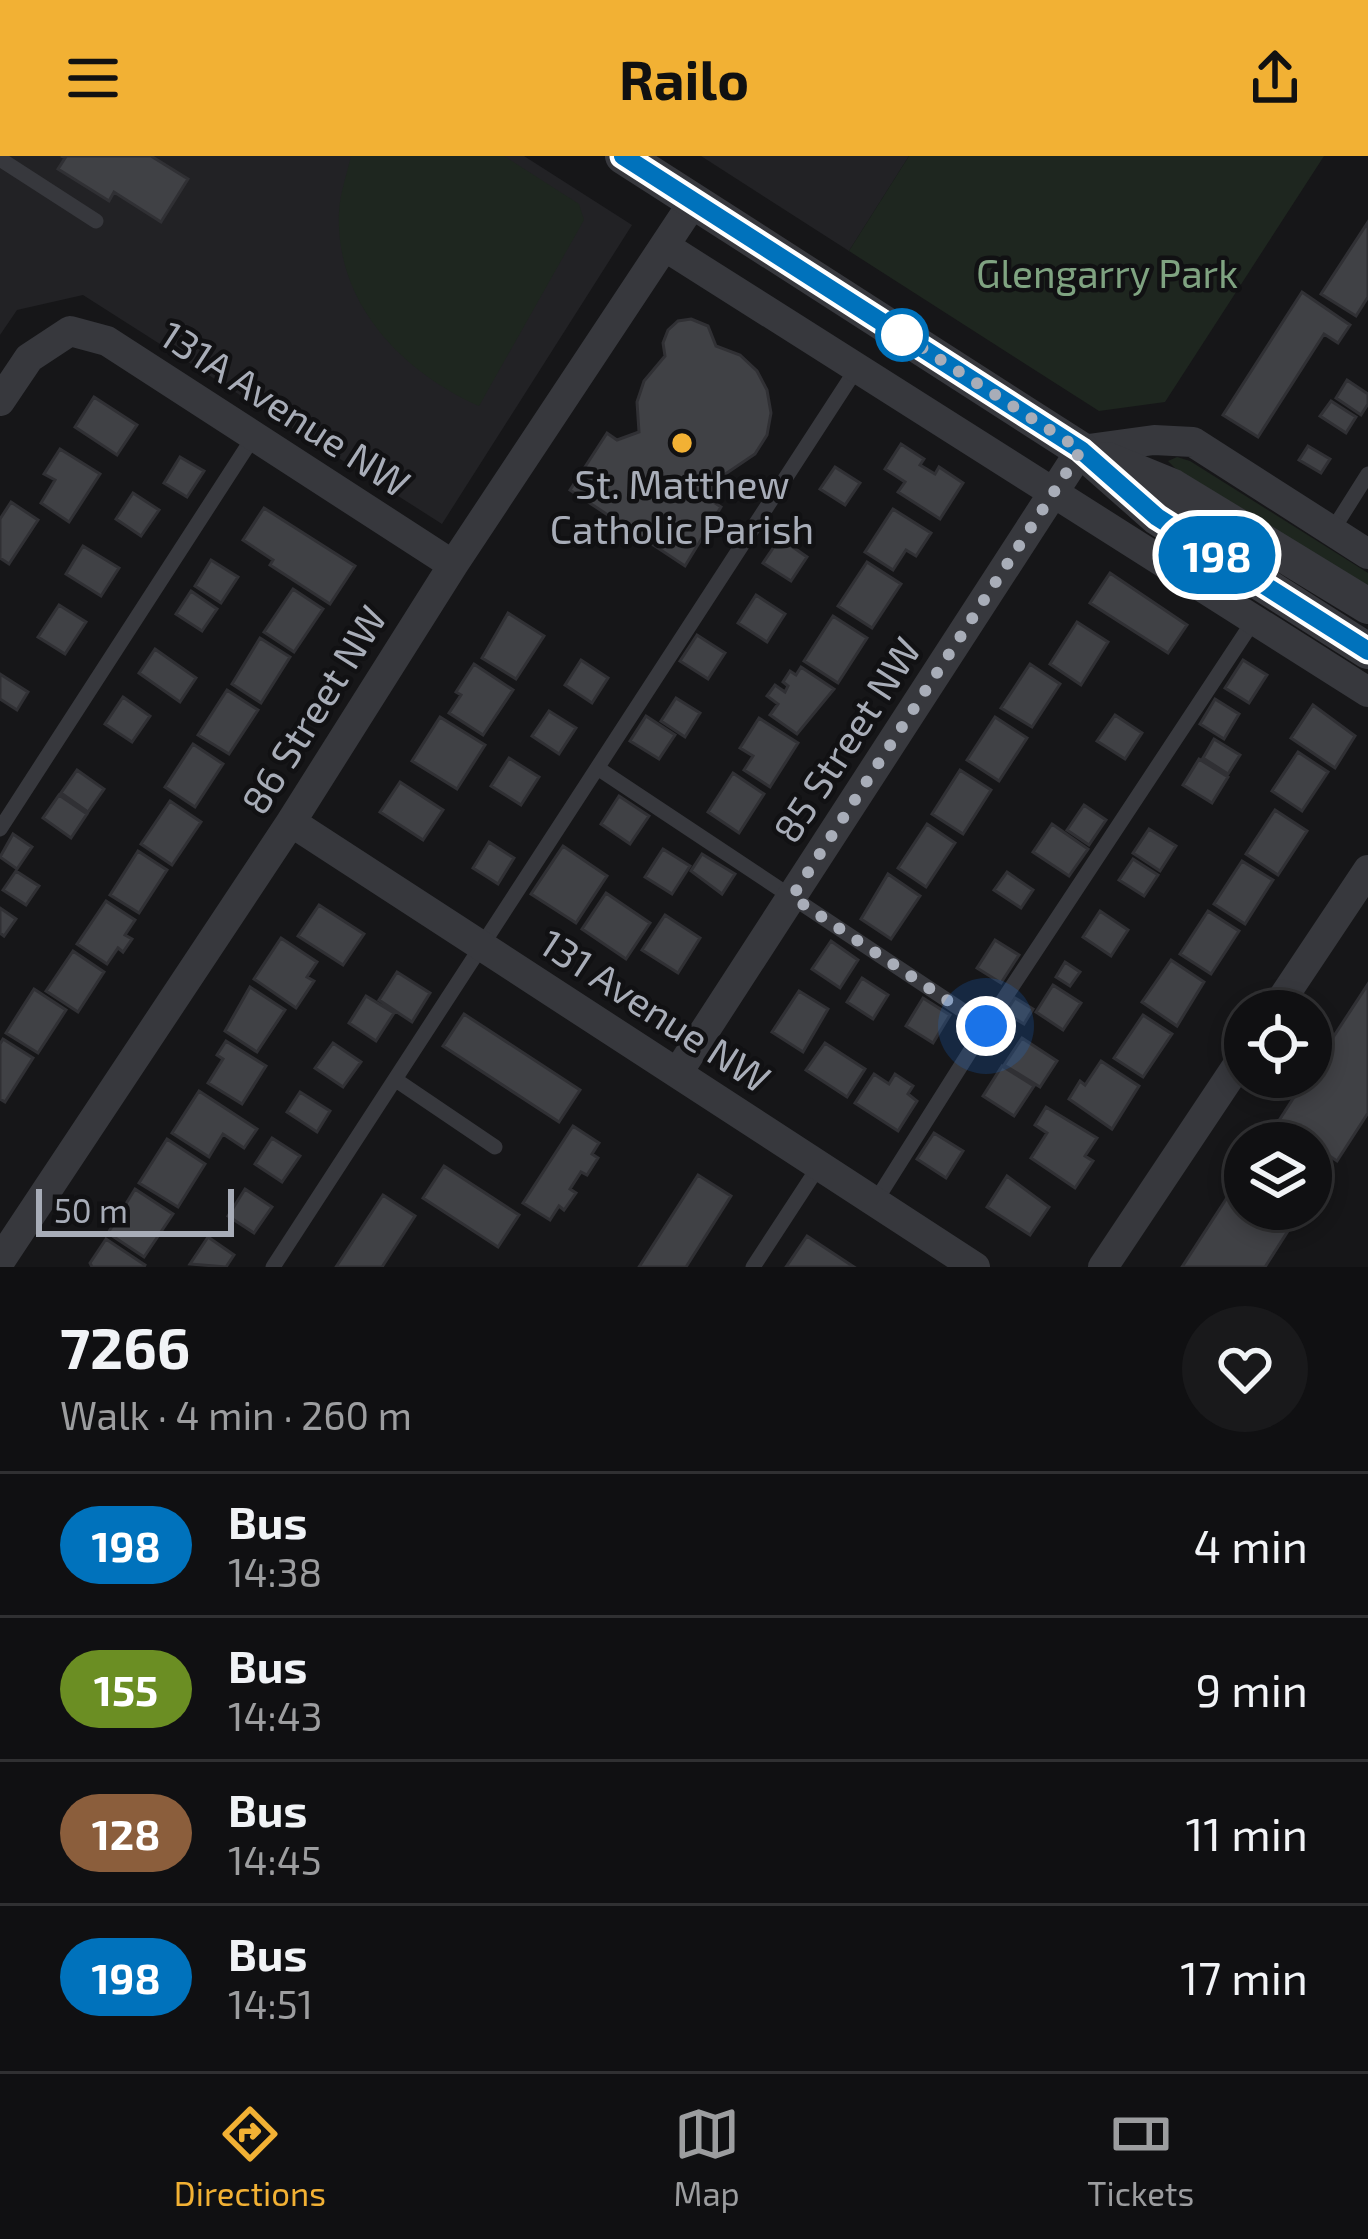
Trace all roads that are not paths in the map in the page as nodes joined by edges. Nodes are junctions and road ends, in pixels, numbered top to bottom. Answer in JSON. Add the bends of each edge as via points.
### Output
{"nodes":[{"id":1,"x":623,"y":156,"type":"edge"},
{"id":2,"x":0,"y":160,"type":"edge"},
{"id":3,"x":694,"y":201,"type":"junction"},
{"id":4,"x":96,"y":221,"type":"dead end"},
{"id":5,"x":666,"y":247,"type":"junction"},
{"id":6,"x":857,"y":368,"type":"junction"},
{"id":7,"x":0,"y":401,"type":"edge"},
{"id":8,"x":254,"y":436,"type":"junction"},
{"id":9,"x":1081,"y":450,"type":"junction"},
{"id":10,"x":1368,"y":474,"type":"edge"},
{"id":11,"x":1054,"y":493,"type":"junction"},
{"id":12,"x":1332,"y":531,"type":"junction"},
{"id":13,"x":1368,"y":554,"type":"edge"},
{"id":14,"x":453,"y":565,"type":"junction"},
{"id":15,"x":1368,"y":605,"type":"edge"},
{"id":16,"x":1254,"y":620,"type":"junction"},
{"id":17,"x":1368,"y":651,"type":"edge"},
{"id":18,"x":1368,"y":692,"type":"edge"},
{"id":19,"x":599,"y":769,"type":"junction"},
{"id":20,"x":291,"y":822,"type":"junction"},
{"id":21,"x":0,"y":829,"type":"edge"},
{"id":22,"x":1368,"y":870,"type":"edge"},
{"id":23,"x":792,"y":897,"type":"junction"},
{"id":24,"x":483,"y":946,"type":"junction"},
{"id":25,"x":1288,"y":990,"type":"edge"},
{"id":26,"x":986,"y":1026,"type":"junction"},
{"id":27,"x":678,"y":1072,"type":"junction"},
{"id":28,"x":396,"y":1080,"type":"junction"},
{"id":29,"x":1224,"y":1086,"type":"edge"},
{"id":30,"x":494,"y":1147,"type":"dead end"},
{"id":31,"x":819,"y":1166,"type":"junction"},
{"id":32,"x":875,"y":1202,"type":"junction"},
{"id":33,"x":0,"y":1261,"type":"edge"},
{"id":34,"x":273,"y":1267,"type":"edge"},
{"id":35,"x":753,"y":1267,"type":"edge"},
{"id":36,"x":975,"y":1267,"type":"edge"},
{"id":37,"x":1103,"y":1267,"type":"edge"}],
"edges":[{"from":1,"to":3,"type":"street"},
{"from":2,"to":4,"type":"lane"},
{"from":3,"to":5,"type":"street","name":"86 Street NW"},
{"from":3,"to":9,"type":"street"},
{"from":5,"to":6,"type":"street"},
{"from":5,"to":14,"type":"street","name":"86 Street NW"},
{"from":6,"to":11,"type":"street"},
{"from":6,"to":19,"type":"lane"},
{"from":7,"to":8,"type":"street","name":"131A Avenue NW","via":[[28,358],[70,331],[107,340]]},
{"from":8,"to":14,"type":"street","name":"131A Avenue NW"},
{"from":8,"to":21,"type":"lane"},
{"from":9,"to":11,"type":"street","name":"85 Street NW"},
{"from":9,"to":12,"type":"street","via":[[1193,442]]},
{"from":9,"to":15,"type":"street","via":[[1173,487]]},
{"from":9,"to":17,"type":"street","via":[[1157,517]]},
{"from":10,"to":12,"type":"lane"},
{"from":11,"to":16,"type":"street"},
{"from":11,"to":23,"type":"street","name":"85 Street NW"},
{"from":12,"to":13,"type":"street"},
{"from":14,"to":20,"type":"street","name":"86 Street NW"},
{"from":16,"to":18,"type":"street"},
{"from":16,"to":26,"type":"lane"},
{"from":19,"to":23,"type":"lane"},
{"from":19,"to":24,"type":"lane"},
{"from":20,"to":24,"type":"street","name":"131 Avenue NW"},
{"from":20,"to":33,"type":"street","name":"86 Street NW"},
{"from":22,"to":25,"type":"street"},
{"from":23,"to":26,"type":"lane"},
{"from":23,"to":27,"type":"street","name":"85 Street NW"},
{"from":24,"to":27,"type":"street","name":"131 Avenue NW"},
{"from":24,"to":28,"type":"lane"},
{"from":26,"to":32,"type":"lane"},
{"from":27,"to":31,"type":"street","name":"131 Avenue NW"},
{"from":28,"to":30,"type":"lane"},
{"from":28,"to":34,"type":"lane"},
{"from":29,"to":37,"type":"street"},
{"from":31,"to":32,"type":"street","name":"131 Avenue NW"},
{"from":31,"to":35,"type":"lane"},
{"from":32,"to":36,"type":"street","name":"131 Avenue NW"}]}
